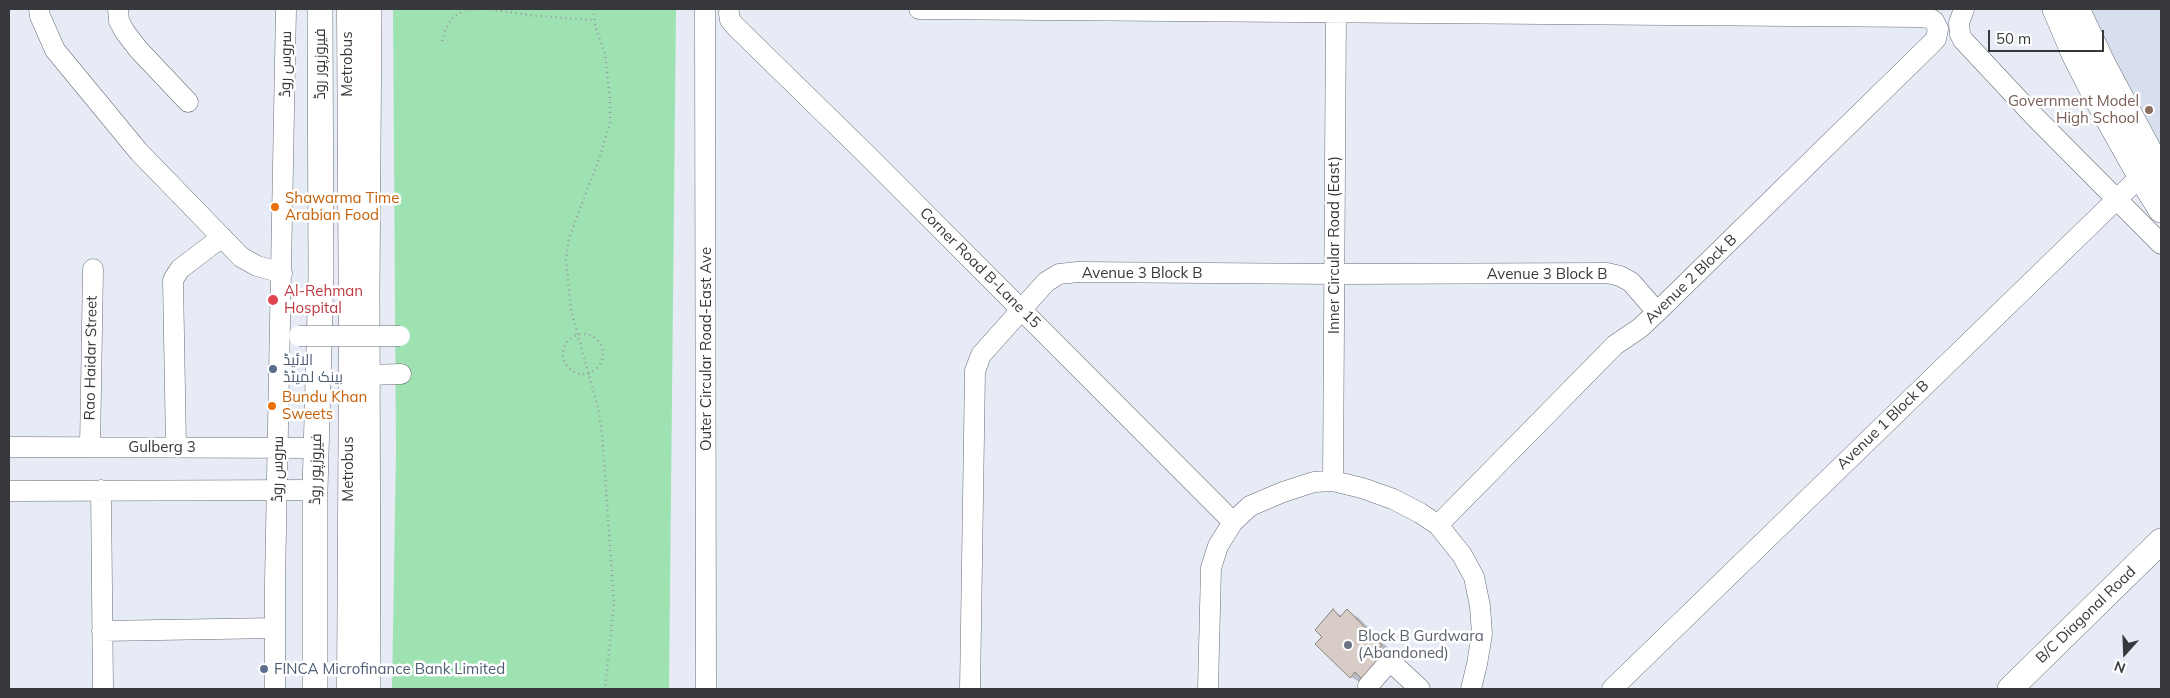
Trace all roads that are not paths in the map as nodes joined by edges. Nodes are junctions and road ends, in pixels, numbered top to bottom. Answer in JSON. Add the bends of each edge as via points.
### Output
{"nodes":[{"id":1,"x":39,"y":9,"type":"edge"},
{"id":2,"x":118,"y":9,"type":"edge"},
{"id":3,"x":286,"y":9,"type":"edge"},
{"id":4,"x":320,"y":9,"type":"edge"},
{"id":5,"x":347,"y":9,"type":"edge"},
{"id":6,"x":370,"y":9,"type":"edge"},
{"id":7,"x":919,"y":9,"type":"edge"},
{"id":8,"x":2055,"y":9,"type":"edge"},
{"id":9,"x":2077,"y":9,"type":"edge"},
{"id":10,"x":705,"y":10,"type":"edge"},
{"id":11,"x":731,"y":11,"type":"edge"},
{"id":12,"x":1336,"y":11,"type":"edge"},
{"id":13,"x":1961,"y":18,"type":"edge"},
{"id":14,"x":1938,"y":29,"type":"junction"},
{"id":15,"x":188,"y":102,"type":"dead end"},
{"id":16,"x":2152,"y":170,"type":"edge"},
{"id":17,"x":2117,"y":197,"type":"junction"},
{"id":18,"x":2161,"y":210,"type":"edge"},
{"id":19,"x":222,"y":237,"type":"junction"},
{"id":20,"x":2161,"y":244,"type":"edge"},
{"id":21,"x":93,"y":269,"type":"dead end"},
{"id":22,"x":282,"y":273,"type":"junction"},
{"id":23,"x":1334,"y":274,"type":"junction"},
{"id":24,"x":1021,"y":309,"type":"junction"},
{"id":25,"x":1657,"y":312,"type":"junction"},
{"id":26,"x":299,"y":336,"type":"dead end"},
{"id":27,"x":400,"y":336,"type":"dead end"},
{"id":28,"x":401,"y":374,"type":"dead end"},
{"id":29,"x":367,"y":375,"type":"junction"},
{"id":30,"x":9,"y":447,"type":"edge"},
{"id":31,"x":90,"y":447,"type":"junction"},
{"id":32,"x":176,"y":447,"type":"junction"},
{"id":33,"x":279,"y":448,"type":"junction"},
{"id":34,"x":316,"y":448,"type":"junction"},
{"id":35,"x":1333,"y":481,"type":"junction"},
{"id":36,"x":101,"y":490,"type":"junction"},
{"id":37,"x":278,"y":490,"type":"junction"},
{"id":38,"x":315,"y":490,"type":"junction"},
{"id":39,"x":9,"y":492,"type":"edge"},
{"id":40,"x":1233,"y":522,"type":"junction"},
{"id":41,"x":1438,"y":525,"type":"junction"},
{"id":42,"x":2161,"y":541,"type":"edge"},
{"id":43,"x":2161,"y":565,"type":"edge"},
{"id":44,"x":275,"y":628,"type":"junction"},
{"id":45,"x":102,"y":631,"type":"junction"},
{"id":46,"x":1368,"y":686,"type":"dead end"},
{"id":47,"x":103,"y":689,"type":"edge"},
{"id":48,"x":275,"y":689,"type":"edge"},
{"id":49,"x":315,"y":689,"type":"edge"},
{"id":50,"x":347,"y":689,"type":"edge"},
{"id":51,"x":368,"y":689,"type":"edge"},
{"id":52,"x":706,"y":689,"type":"edge"},
{"id":53,"x":970,"y":689,"type":"edge"},
{"id":54,"x":1208,"y":689,"type":"edge"},
{"id":55,"x":1420,"y":689,"type":"edge"},
{"id":56,"x":1471,"y":689,"type":"edge"},
{"id":57,"x":1612,"y":689,"type":"edge"},
{"id":58,"x":2010,"y":689,"type":"edge"},
{"id":59,"x":2034,"y":689,"type":"edge"}],
"edges":[{"from":1,"to":19,"type":"street","via":[[55,50],[139,152]]},
{"from":2,"to":15,"type":"street","via":[[119,21],[125,32]]},
{"from":3,"to":22,"type":"street","name":"سروس روڈ"},
{"from":4,"to":34,"type":"main road","name":"فیروزپور روڈ","via":[[310,303]]},
{"from":5,"to":50,"type":"street","name":"Metrobus"},
{"from":6,"to":29,"type":"main road"},
{"from":7,"to":12,"type":"street"},
{"from":8,"to":16,"type":"main road","via":[[2075,56]]},
{"from":9,"to":16,"type":"main road"},
{"from":10,"to":11,"type":"street"},
{"from":10,"to":52,"type":"street","name":"Outer Circular Road-East Ave"},
{"from":11,"to":24,"type":"street","name":"Corner Road B-Lane 15","via":[[730,20],[736,27]]},
{"from":12,"to":14,"type":"street","via":[[1919,17],[1934,21]]},
{"from":12,"to":23,"type":"street","name":"Inner Circular Road (East)"},
{"from":13,"to":14,"type":"street"},
{"from":13,"to":17,"type":"street","via":[[1963,40],[2034,116]]},
{"from":14,"to":25,"type":"street","name":"Avenue 2 Block B","via":[[1936,39]]},
{"from":16,"to":17,"type":"street","name":"Avenue 1 Block B"},
{"from":16,"to":18,"type":"main road"},
{"from":17,"to":20,"type":"street"},
{"from":17,"to":57,"type":"street","name":"Avenue 1 Block B"},
{"from":19,"to":22,"type":"street","via":[[242,257],[257,266]]},
{"from":19,"to":32,"type":"street","via":[[180,269],[173,280]]},
{"from":21,"to":31,"type":"street","name":"Rao Haidar Street"},
{"from":22,"to":33,"type":"street","name":"سروس روڈ"},
{"from":23,"to":24,"type":"street","name":"Avenue 3 Block B","via":[[1059,274]]},
{"from":23,"to":25,"type":"street","name":"Avenue 3 Block B","via":[[1607,273],[1631,282]]},
{"from":23,"to":35,"type":"street","name":"Inner Circular Road (East)"},
{"from":24,"to":40,"type":"street","name":"Corner Road B-Lane 15"},
{"from":24,"to":53,"type":"street","name":"Avenue 3 Block B","via":[[981,356],[975,372]]},
{"from":25,"to":41,"type":"street","name":"Avenue 2 Block B","via":[[1615,345]]},
{"from":26,"to":27,"type":"street","bridge":true},
{"from":28,"to":29,"type":"street"},
{"from":29,"to":51,"type":"main road"},
{"from":30,"to":31,"type":"street","name":"Gulberg 3"},
{"from":31,"to":32,"type":"street","name":"Gulberg 3"},
{"from":32,"to":33,"type":"street","name":"Gulberg 3"},
{"from":33,"to":34,"type":"street","name":"Gulberg 3"},
{"from":33,"to":37,"type":"street","name":"سروس روڈ"},
{"from":34,"to":38,"type":"main road","name":"فیروزپور روڈ"},
{"from":35,"to":40,"type":"street","via":[[1314,482],[1282,492],[1250,506]]},
{"from":35,"to":41,"type":"street","via":[[1393,500]]},
{"from":36,"to":37,"type":"street"},
{"from":36,"to":39,"type":"street"},
{"from":36,"to":45,"type":"street"},
{"from":37,"to":38,"type":"street"},
{"from":37,"to":44,"type":"street","name":"سروس روڈ"},
{"from":38,"to":49,"type":"main road","name":"فیروزپور روڈ"},
{"from":40,"to":54,"type":"street","via":[[1218,546],[1211,568]]},
{"from":41,"to":56,"type":"street","via":[[1462,555],[1474,578],[1480,606],[1482,634]]},
{"from":42,"to":58,"type":"main road","name":"B/C Diagonal Road"},
{"from":43,"to":59,"type":"main road","name":"B/C Diagonal Road"},
{"from":44,"to":45,"type":"street"},
{"from":44,"to":48,"type":"street","name":"سروس روڈ"},
{"from":45,"to":47,"type":"street"},
{"from":46,"to":55,"type":"street","via":[[1390,661]]}]}
